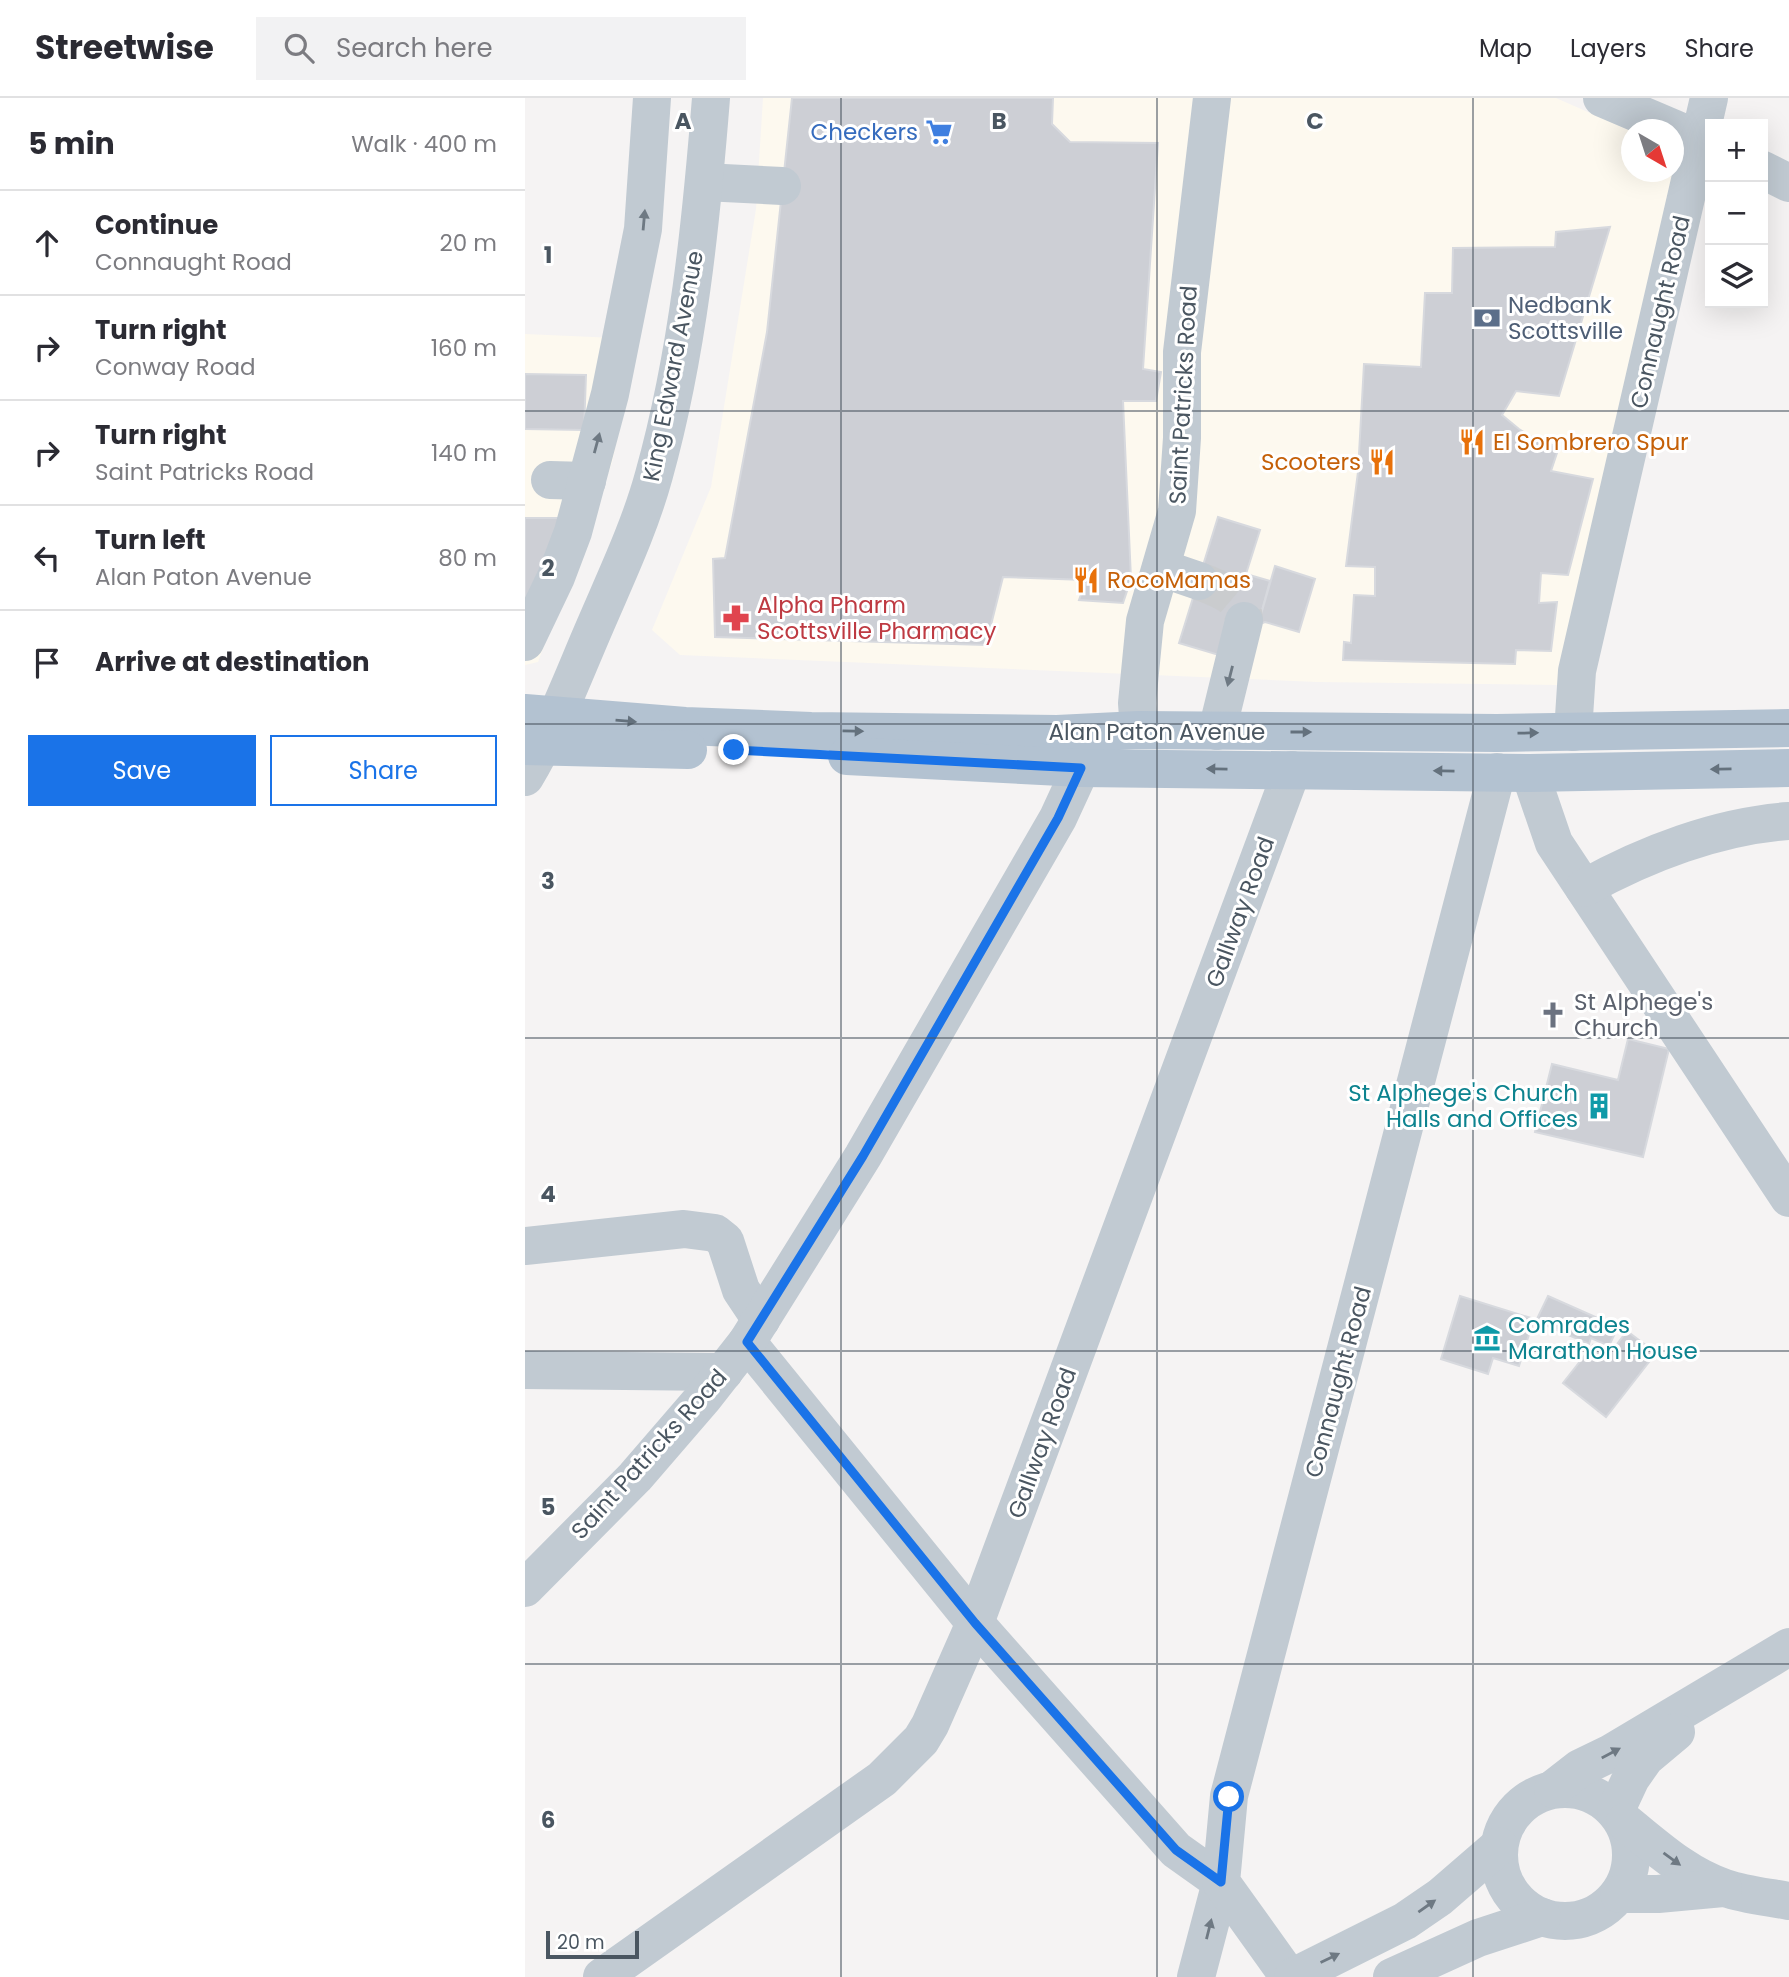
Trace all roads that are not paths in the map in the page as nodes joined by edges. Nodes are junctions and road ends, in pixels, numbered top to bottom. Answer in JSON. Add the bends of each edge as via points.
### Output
{"nodes":[{"id":1,"x":652,"y":98,"type":"edge"},
{"id":2,"x":711,"y":98,"type":"edge"},
{"id":3,"x":1212,"y":98,"type":"edge"},
{"id":4,"x":1602,"y":98,"type":"edge"},
{"id":5,"x":1709,"y":98,"type":"edge"},
{"id":6,"x":1707,"y":119,"type":"edge"},
{"id":7,"x":1705,"y":141,"type":"edge"},
{"id":8,"x":1768,"y":172,"type":"edge"},
{"id":9,"x":704,"y":182,"type":"junction"},
{"id":10,"x":1789,"y":183,"type":"edge"},
{"id":11,"x":782,"y":186,"type":"dead end"},
{"id":12,"x":573,"y":532,"type":"junction"},
{"id":13,"x":1161,"y":568,"type":"junction"},
{"id":14,"x":1199,"y":581,"type":"tunnel mouth"},
{"id":15,"x":612,"y":586,"type":"junction"},
{"id":16,"x":1244,"y":621,"type":"dead end"},
{"id":17,"x":525,"y":642,"type":"edge"},
{"id":18,"x":1789,"y":728,"type":"edge"},
{"id":19,"x":1139,"y":730,"type":"junction"},
{"id":20,"x":1217,"y":731,"type":"junction"},
{"id":21,"x":1573,"y":732,"type":"junction"},
{"id":22,"x":535,"y":740,"type":"edge"},
{"id":23,"x":1081,"y":768,"type":"junction"},
{"id":24,"x":1789,"y":768,"type":"edge"},
{"id":25,"x":1292,"y":770,"type":"junction"},
{"id":26,"x":1514,"y":773,"type":"junction"},
{"id":27,"x":1789,"y":821,"type":"edge"},
{"id":28,"x":1584,"y":888,"type":"junction"},
{"id":29,"x":1789,"y":1198,"type":"edge"},
{"id":30,"x":525,"y":1246,"type":"edge"},
{"id":31,"x":754,"y":1331,"type":"junction"},
{"id":32,"x":525,"y":1370,"type":"edge"},
{"id":33,"x":724,"y":1372,"type":"junction"},
{"id":34,"x":525,"y":1588,"type":"edge"},
{"id":35,"x":975,"y":1623,"type":"junction"},
{"id":36,"x":1789,"y":1647,"type":"edge"},
{"id":37,"x":1716,"y":1691,"type":"junction"},
{"id":38,"x":1553,"y":1789,"type":"junction"},
{"id":39,"x":1621,"y":1816,"type":"junction"},
{"id":40,"x":1499,"y":1846,"type":"junction"},
{"id":41,"x":1221,"y":1882,"type":"junction"},
{"id":42,"x":1725,"y":1888,"type":"junction"},
{"id":43,"x":1619,"y":1894,"type":"junction"},
{"id":44,"x":1789,"y":1901,"type":"edge"},
{"id":45,"x":1542,"y":1917,"type":"junction"},
{"id":46,"x":602,"y":1977,"type":"edge"},
{"id":47,"x":1196,"y":1977,"type":"edge"},
{"id":48,"x":1291,"y":1977,"type":"edge"},
{"id":49,"x":1392,"y":1977,"type":"edge"}],
"edges":[{"from":12,"to":1,"type":"street","one_way":true,"via":[[569,481],[610,394],[643,229]]},
{"from":2,"to":9,"type":"street","name":"King Edward Avenue"},
{"from":3,"to":13,"type":"street","name":"Saint Patricks Road","via":[[1181,352],[1177,511]]},
{"from":4,"to":7,"type":"street"},
{"from":5,"to":6,"type":"street","name":"Connaught Road"},
{"from":7,"to":21,"type":"street","name":"Connaught Road","via":[[1577,670]]},
{"from":8,"to":10,"type":"street"},
{"from":9,"to":11,"type":"street"},
{"from":9,"to":15,"type":"street","name":"King Edward Avenue","via":[[667,424],[653,478]]},
{"from":12,"to":15,"type":"street"},
{"from":12,"to":17,"type":"street"},
{"from":13,"to":14,"type":"street"},
{"from":13,"to":19,"type":"street","name":"Saint Patricks Road","via":[[1145,621]]},
{"from":15,"to":22,"type":"street","name":"King Edward Avenue"},
{"from":16,"to":20,"type":"street","one_way":true},
{"from":18,"to":21,"type":"main road","name":"Alan Paton Avenue"},
{"from":19,"to":20,"type":"main road","name":"Alan Paton Avenue"},
{"from":22,"to":19,"type":"main road","name":"Alan Paton Avenue","one_way":true,"via":[[685,726],[1056,734]]},
{"from":20,"to":21,"type":"main road","name":"Alan Paton Avenue","one_way":true},
{"from":22,"to":23,"type":"main road","name":"Alan Paton Avenue"},
{"from":25,"to":23,"type":"main road","name":"Alan Paton Avenue","one_way":true},
{"from":23,"to":31,"type":"street","name":"Saint Patricks Road","via":[[1058,818],[876,1133]]},
{"from":24,"to":26,"type":"main road","name":"Alan Paton Avenue","one_way":true},
{"from":26,"to":25,"type":"main road","name":"Alan Paton Avenue","one_way":true},
{"from":25,"to":35,"type":"street","name":"Gallway Road"},
{"from":26,"to":28,"type":"street"},
{"from":26,"to":41,"type":"street","name":"Connaught Road","via":[[1229,1797]]},
{"from":27,"to":28,"type":"street","via":[[1661,850]]},
{"from":28,"to":29,"type":"street"},
{"from":30,"to":31,"type":"street","via":[[684,1229],[715,1233],[725,1241]]},
{"from":31,"to":33,"type":"street","name":"Saint Patricks Road"},
{"from":31,"to":35,"type":"street"},
{"from":32,"to":33,"type":"street"},
{"from":33,"to":34,"type":"street","name":"Saint Patricks Road","via":[[635,1477]]},
{"from":35,"to":41,"type":"street","via":[[1176,1850]]},
{"from":35,"to":46,"type":"street","name":"Gallway Road","via":[[930,1725],[907,1757]]},
{"from":36,"to":37,"type":"street"},
{"from":38,"to":37,"type":"street","one_way":true,"via":[[1580,1768]]},
{"from":37,"to":39,"type":"street","via":[[1645,1758],[1631,1778]]},
{"from":38,"to":39,"type":"street","via":[[1588,1792]]},
{"from":38,"to":40,"type":"street","via":[[1523,1803],[1511,1815]]},
{"from":39,"to":42,"type":"street","one_way":true,"via":[[1667,1856]]},
{"from":39,"to":43,"type":"street","via":[[1631,1861]]},
{"from":40,"to":45,"type":"street","via":[[1504,1882],[1526,1909]]},
{"from":48,"to":40,"type":"street","one_way":true,"via":[[1405,1922]]},
{"from":47,"to":41,"type":"street","name":"Connaught Road","one_way":true},
{"from":41,"to":48,"type":"street"},
{"from":42,"to":43,"type":"street"},
{"from":42,"to":44,"type":"street"},
{"from":43,"to":45,"type":"street","via":[[1607,1907],[1576,1920]]},
{"from":45,"to":49,"type":"street","via":[[1478,1938]]}]}
